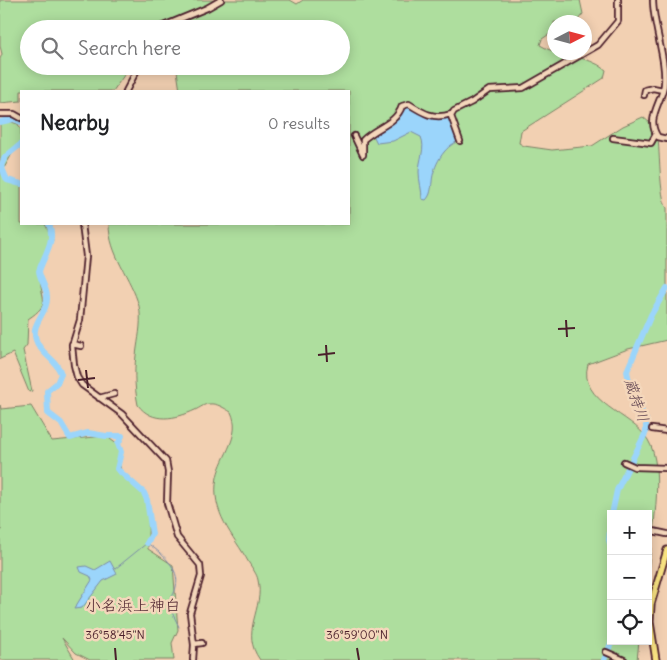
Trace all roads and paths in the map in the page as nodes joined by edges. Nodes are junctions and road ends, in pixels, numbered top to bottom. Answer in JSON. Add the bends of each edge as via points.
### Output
{"nodes":[{"id":1,"x":220,"y":0,"type":"edge"},
{"id":2,"x":618,"y":0,"type":"edge"},
{"id":3,"x":653,"y":0,"type":"edge"},
{"id":4,"x":178,"y":20,"type":"edge"},
{"id":5,"x":134,"y":75,"type":"edge"},
{"id":6,"x":127,"y":90,"type":"edge"},
{"id":7,"x":663,"y":90,"type":"junction"},
{"id":8,"x":644,"y":95,"type":"dead end"},
{"id":9,"x":0,"y":114,"type":"edge"},
{"id":10,"x":451,"y":114,"type":"junction"},
{"id":11,"x":20,"y":117,"type":"edge"},
{"id":12,"x":656,"y":134,"type":"junction"},
{"id":13,"x":354,"y":136,"type":"dead end"},
{"id":14,"x":613,"y":138,"type":"dead end"},
{"id":15,"x":667,"y":139,"type":"edge"},
{"id":16,"x":460,"y":141,"type":"dead end"},
{"id":17,"x":82,"y":225,"type":"edge"},
{"id":18,"x":72,"y":344,"type":"junction"},
{"id":19,"x":81,"y":346,"type":"dead end"},
{"id":20,"x":114,"y":394,"type":"dead end"},
{"id":21,"x":99,"y":398,"type":"junction"},
{"id":22,"x":652,"y":429,"type":"dead end"},
{"id":23,"x":667,"y":431,"type":"edge"},
{"id":24,"x":624,"y":462,"type":"dead end"},
{"id":25,"x":667,"y":468,"type":"edge"},
{"id":26,"x":652,"y":531,"type":"edge"},
{"id":27,"x":667,"y":534,"type":"edge"},
{"id":28,"x":667,"y":551,"type":"edge"},
{"id":29,"x":652,"y":592,"type":"edge"},
{"id":30,"x":651,"y":600,"type":"edge"},
{"id":31,"x":202,"y":643,"type":"dead end"},
{"id":32,"x":194,"y":644,"type":"junction"},
{"id":33,"x":606,"y":652,"type":"dead end"},
{"id":34,"x":193,"y":660,"type":"edge"},
{"id":35,"x":624,"y":660,"type":"edge"},
{"id":36,"x":656,"y":660,"type":"edge"}],
"edges":[{"from":1,"to":4,"type":"street"},
{"from":2,"to":10,"type":"street","via":[[618,20],[598,45],[523,88],[489,90]]},
{"from":3,"to":7,"type":"street"},
{"from":5,"to":6,"type":"street"},
{"from":7,"to":8,"type":"street","via":[[649,88]]},
{"from":7,"to":12,"type":"street","via":[[654,109]]},
{"from":9,"to":11,"type":"street"},
{"from":10,"to":13,"type":"street","via":[[434,117],[408,104],[402,106],[396,118],[363,140],[363,155]]},
{"from":10,"to":16,"type":"street"},
{"from":12,"to":14,"type":"street","via":[[651,143]]},
{"from":12,"to":15,"type":"street"},
{"from":17,"to":18,"type":"street","via":[[86,256],[80,320]]},
{"from":18,"to":19,"type":"street"},
{"from":18,"to":21,"type":"street","via":[[77,377]]},
{"from":20,"to":21,"type":"street"},
{"from":21,"to":32,"type":"street","via":[[122,414],[167,464],[167,504],[176,537],[200,566],[190,613]]},
{"from":22,"to":23,"type":"street"},
{"from":24,"to":25,"type":"street","via":[[635,467]]},
{"from":26,"to":27,"type":"street"},
{"from":28,"to":29,"type":"main road"},
{"from":30,"to":36,"type":"main road","via":[[650,622]]},
{"from":31,"to":32,"type":"street"},
{"from":32,"to":34,"type":"street"},
{"from":33,"to":35,"type":"street"}]}
